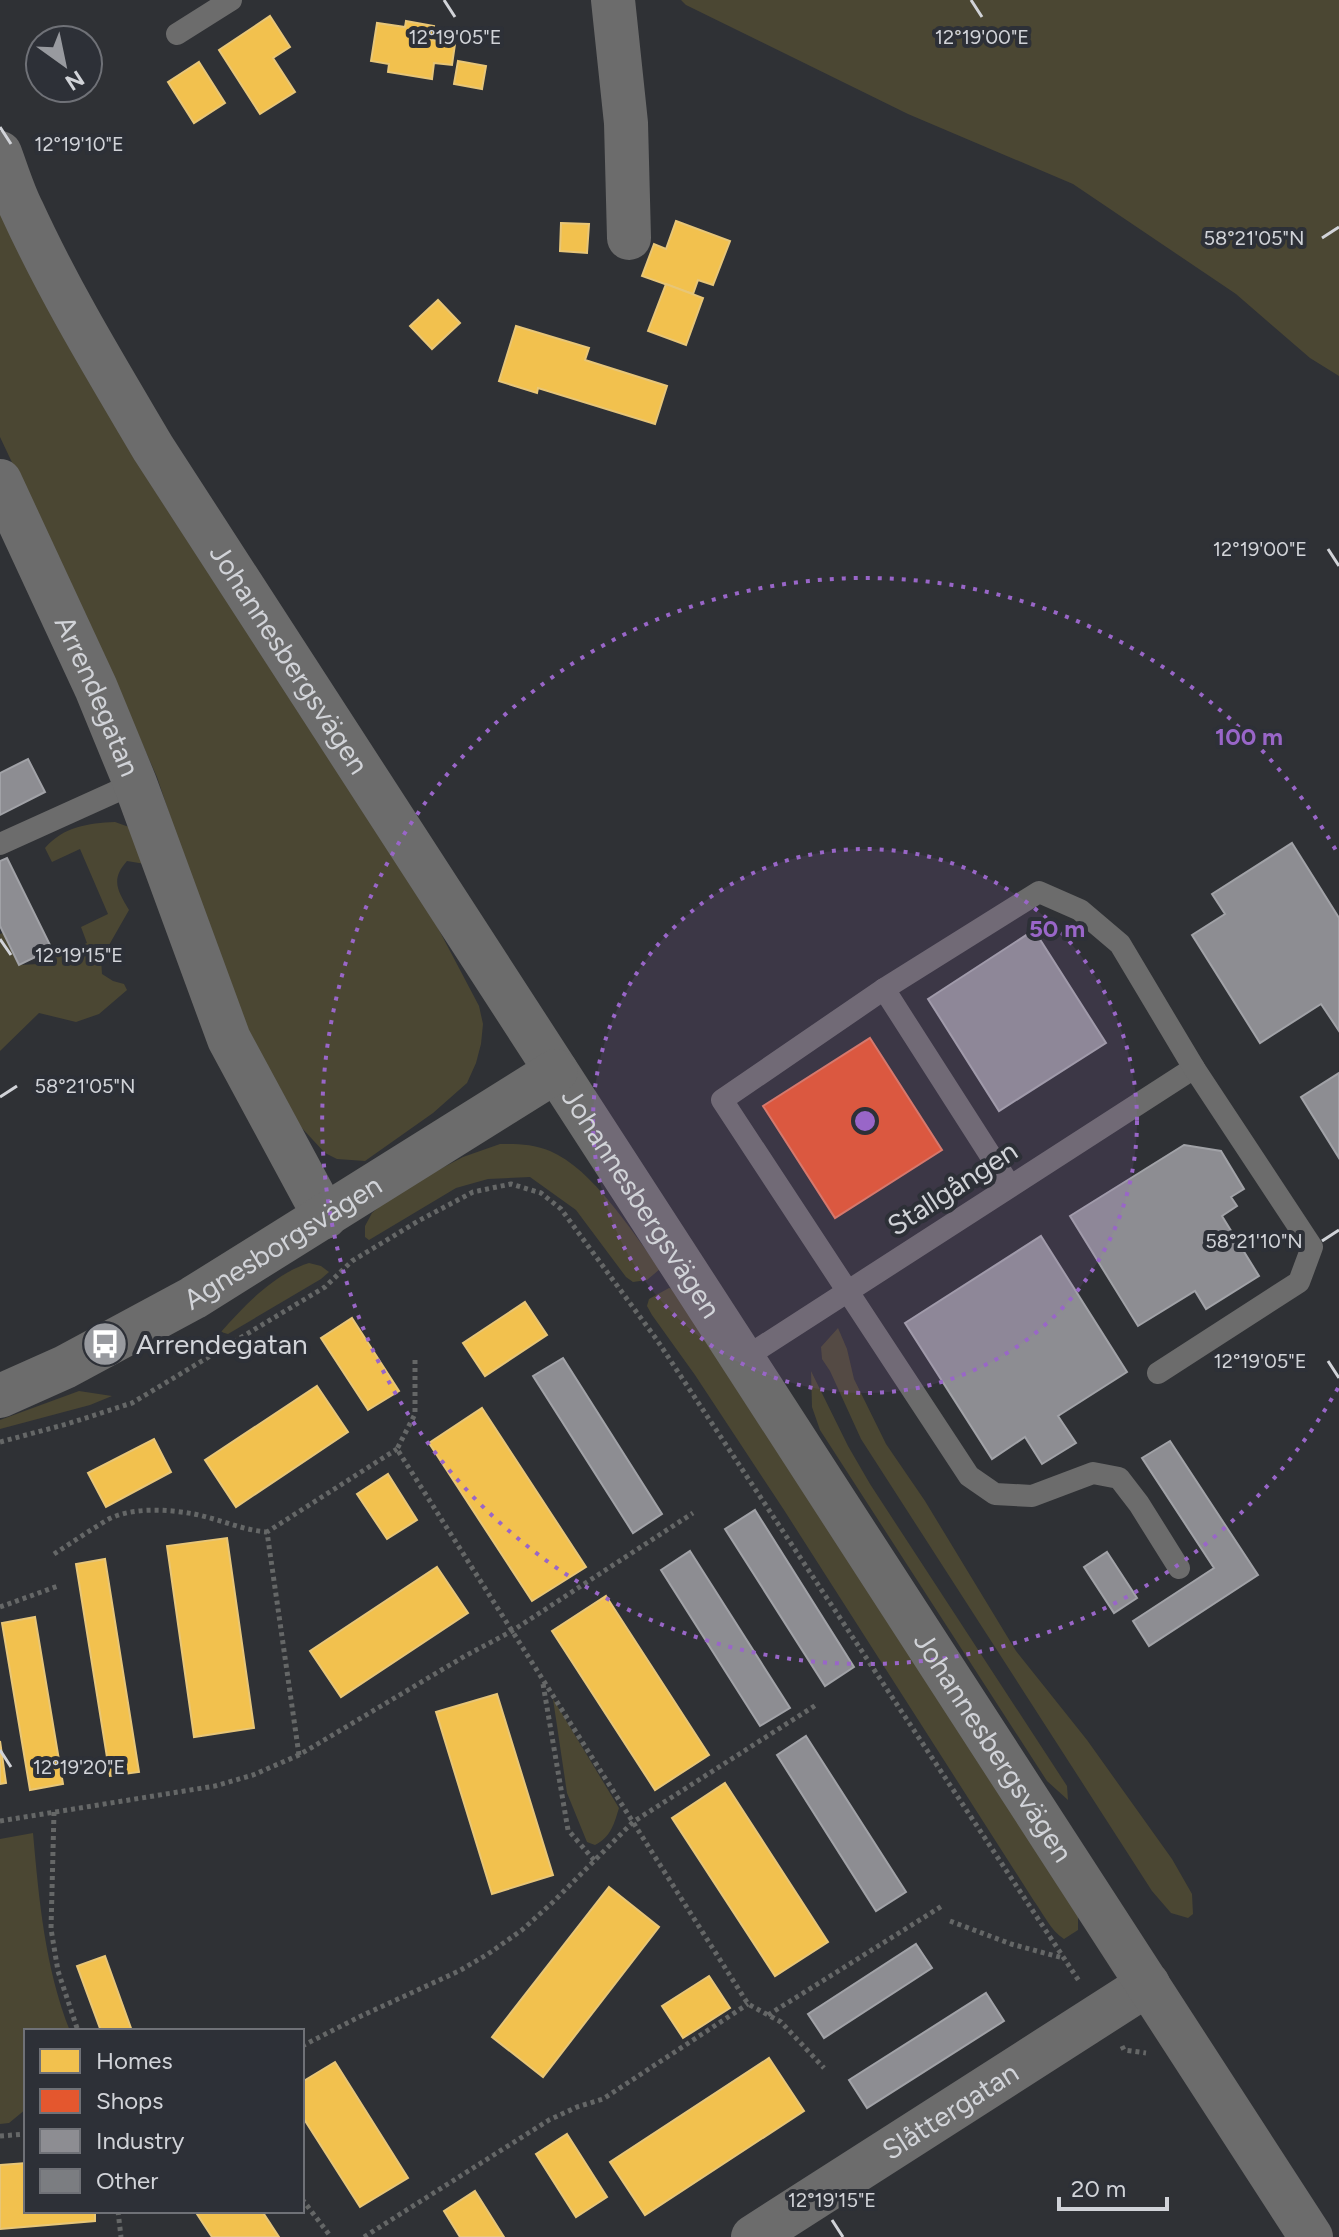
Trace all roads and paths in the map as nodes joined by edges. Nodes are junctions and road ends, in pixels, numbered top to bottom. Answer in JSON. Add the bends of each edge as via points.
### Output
{"nodes":[{"id":1,"x":231,"y":0,"type":"edge"},
{"id":2,"x":613,"y":0,"type":"edge"},
{"id":3,"x":177,"y":34,"type":"dead end"},
{"id":4,"x":0,"y":153,"type":"edge"},
{"id":5,"x":629,"y":238,"type":"dead end"},
{"id":6,"x":0,"y":481,"type":"edge"},
{"id":7,"x":135,"y":783,"type":"junction"},
{"id":8,"x":0,"y":844,"type":"edge"},
{"id":9,"x":884,"y":989,"type":"junction"},
{"id":10,"x":1194,"y":1068,"type":"junction"},
{"id":11,"x":556,"y":1071,"type":"junction"},
{"id":12,"x":1010,"y":1186,"type":"junction"},
{"id":13,"x":325,"y":1217,"type":"junction"},
{"id":14,"x":848,"y":1291,"type":"junction"},
{"id":15,"x":743,"y":1359,"type":"junction"},
{"id":16,"x":415,"y":1360,"type":"dead end"},
{"id":17,"x":1158,"y":1373,"type":"dead end"},
{"id":18,"x":0,"y":1396,"type":"edge"},
{"id":19,"x":0,"y":1442,"type":"edge"},
{"id":20,"x":397,"y":1449,"type":"junction"},
{"id":21,"x":693,"y":1513,"type":"dead end"},
{"id":22,"x":267,"y":1532,"type":"junction"},
{"id":23,"x":54,"y":1554,"type":"dead end"},
{"id":24,"x":1179,"y":1568,"type":"dead end"},
{"id":25,"x":58,"y":1586,"type":"dead end"},
{"id":26,"x":0,"y":1607,"type":"edge"},
{"id":27,"x":512,"y":1631,"type":"junction"},
{"id":28,"x":542,"y":1679,"type":"junction"},
{"id":29,"x":816,"y":1705,"type":"dead end"},
{"id":30,"x":299,"y":1755,"type":"junction"},
{"id":31,"x":54,"y":1812,"type":"junction"},
{"id":32,"x":0,"y":1821,"type":"edge"},
{"id":33,"x":633,"y":1822,"type":"junction"},
{"id":34,"x":594,"y":1860,"type":"junction"},
{"id":35,"x":942,"y":1906,"type":"dead end"},
{"id":36,"x":950,"y":1921,"type":"dead end"},
{"id":37,"x":1065,"y":1959,"type":"junction"},
{"id":38,"x":1148,"y":1984,"type":"junction"},
{"id":39,"x":748,"y":2004,"type":"junction"},
{"id":40,"x":1101,"y":2014,"type":"junction"},
{"id":41,"x":768,"y":2015,"type":"junction"},
{"id":42,"x":77,"y":2029,"type":"edge"},
{"id":43,"x":304,"y":2045,"type":"edge"},
{"id":44,"x":824,"y":2068,"type":"dead end"},
{"id":45,"x":24,"y":2134,"type":"edge"},
{"id":46,"x":0,"y":2136,"type":"edge"},
{"id":47,"x":304,"y":2202,"type":"edge"},
{"id":48,"x":118,"y":2213,"type":"edge"},
{"id":49,"x":121,"y":2237,"type":"edge"},
{"id":50,"x":331,"y":2237,"type":"edge"},
{"id":51,"x":364,"y":2237,"type":"edge"},
{"id":52,"x":753,"y":2237,"type":"edge"},
{"id":53,"x":1311,"y":2237,"type":"edge"}],
"edges":[{"from":1,"to":3,"type":"lane"},
{"from":2,"to":5,"type":"street","via":[[626,123]]},
{"from":4,"to":11,"type":"street","name":"Johannesbergsvägen","via":[[55,277],[153,448]]},
{"from":6,"to":7,"type":"street","name":"Arrendegatan"},
{"from":7,"to":8,"type":"lane"},
{"from":7,"to":13,"type":"street","name":"Arrendegatan","via":[[229,1039]]},
{"from":9,"to":10,"type":"lane","via":[[1039,892],[1080,910],[1120,944]]},
{"from":9,"to":12,"type":"lane"},
{"from":9,"to":14,"type":"lane","via":[[722,1100]]},
{"from":10,"to":12,"type":"lane","name":"Stallgången"},
{"from":10,"to":17,"type":"lane","via":[[1312,1247],[1299,1282]]},
{"from":11,"to":13,"type":"street","name":"Agnesborgsvägen"},
{"from":11,"to":15,"type":"street","name":"Johannesbergsvägen"},
{"from":12,"to":14,"type":"lane","name":"Stallgången"},
{"from":13,"to":18,"type":"street","name":"Agnesborgsvägen","via":[[193,1298]]},
{"from":14,"to":15,"type":"lane","name":"Stallgången"},
{"from":14,"to":24,"type":"lane","via":[[969,1476],[995,1494],[1032,1496],[1093,1473],[1119,1478]]},
{"from":15,"to":38,"type":"street","name":"Johannesbergsvägen"},
{"from":16,"to":20,"type":"path","via":[[415,1414]]},
{"from":19,"to":37,"type":"path","via":[[132,1403],[325,1287],[352,1261],[473,1192],[511,1184],[541,1193],[561,1209],[657,1340]]},
{"from":20,"to":22,"type":"path"},
{"from":20,"to":27,"type":"path"},
{"from":21,"to":27,"type":"path"},
{"from":22,"to":23,"type":"path","via":[[156,1510],[107,1520]]},
{"from":22,"to":30,"type":"path"},
{"from":25,"to":26,"type":"path"},
{"from":27,"to":28,"type":"path"},
{"from":27,"to":30,"type":"path"},
{"from":28,"to":33,"type":"path"},
{"from":28,"to":34,"type":"path","via":[[568,1830]]},
{"from":29,"to":33,"type":"path"},
{"from":30,"to":31,"type":"path","via":[[215,1786]]},
{"from":31,"to":32,"type":"path"},
{"from":31,"to":42,"type":"path","via":[[51,1929]]},
{"from":33,"to":34,"type":"path"},
{"from":33,"to":39,"type":"path"},
{"from":34,"to":43,"type":"path","via":[[522,1930],[488,1954]]},
{"from":35,"to":41,"type":"path"},
{"from":36,"to":37,"type":"path"},
{"from":37,"to":40,"type":"path"},
{"from":38,"to":40,"type":"street","name":"Slåttergatan"},
{"from":38,"to":53,"type":"street","name":"Johannesbergsvägen"},
{"from":39,"to":41,"type":"path"},
{"from":39,"to":51,"type":"path","via":[[603,2099],[549,2120]]},
{"from":40,"to":52,"type":"street","name":"Slåttergatan"},
{"from":41,"to":44,"type":"path"},
{"from":45,"to":46,"type":"path"},
{"from":47,"to":50,"type":"path"},
{"from":48,"to":49,"type":"path"}]}
